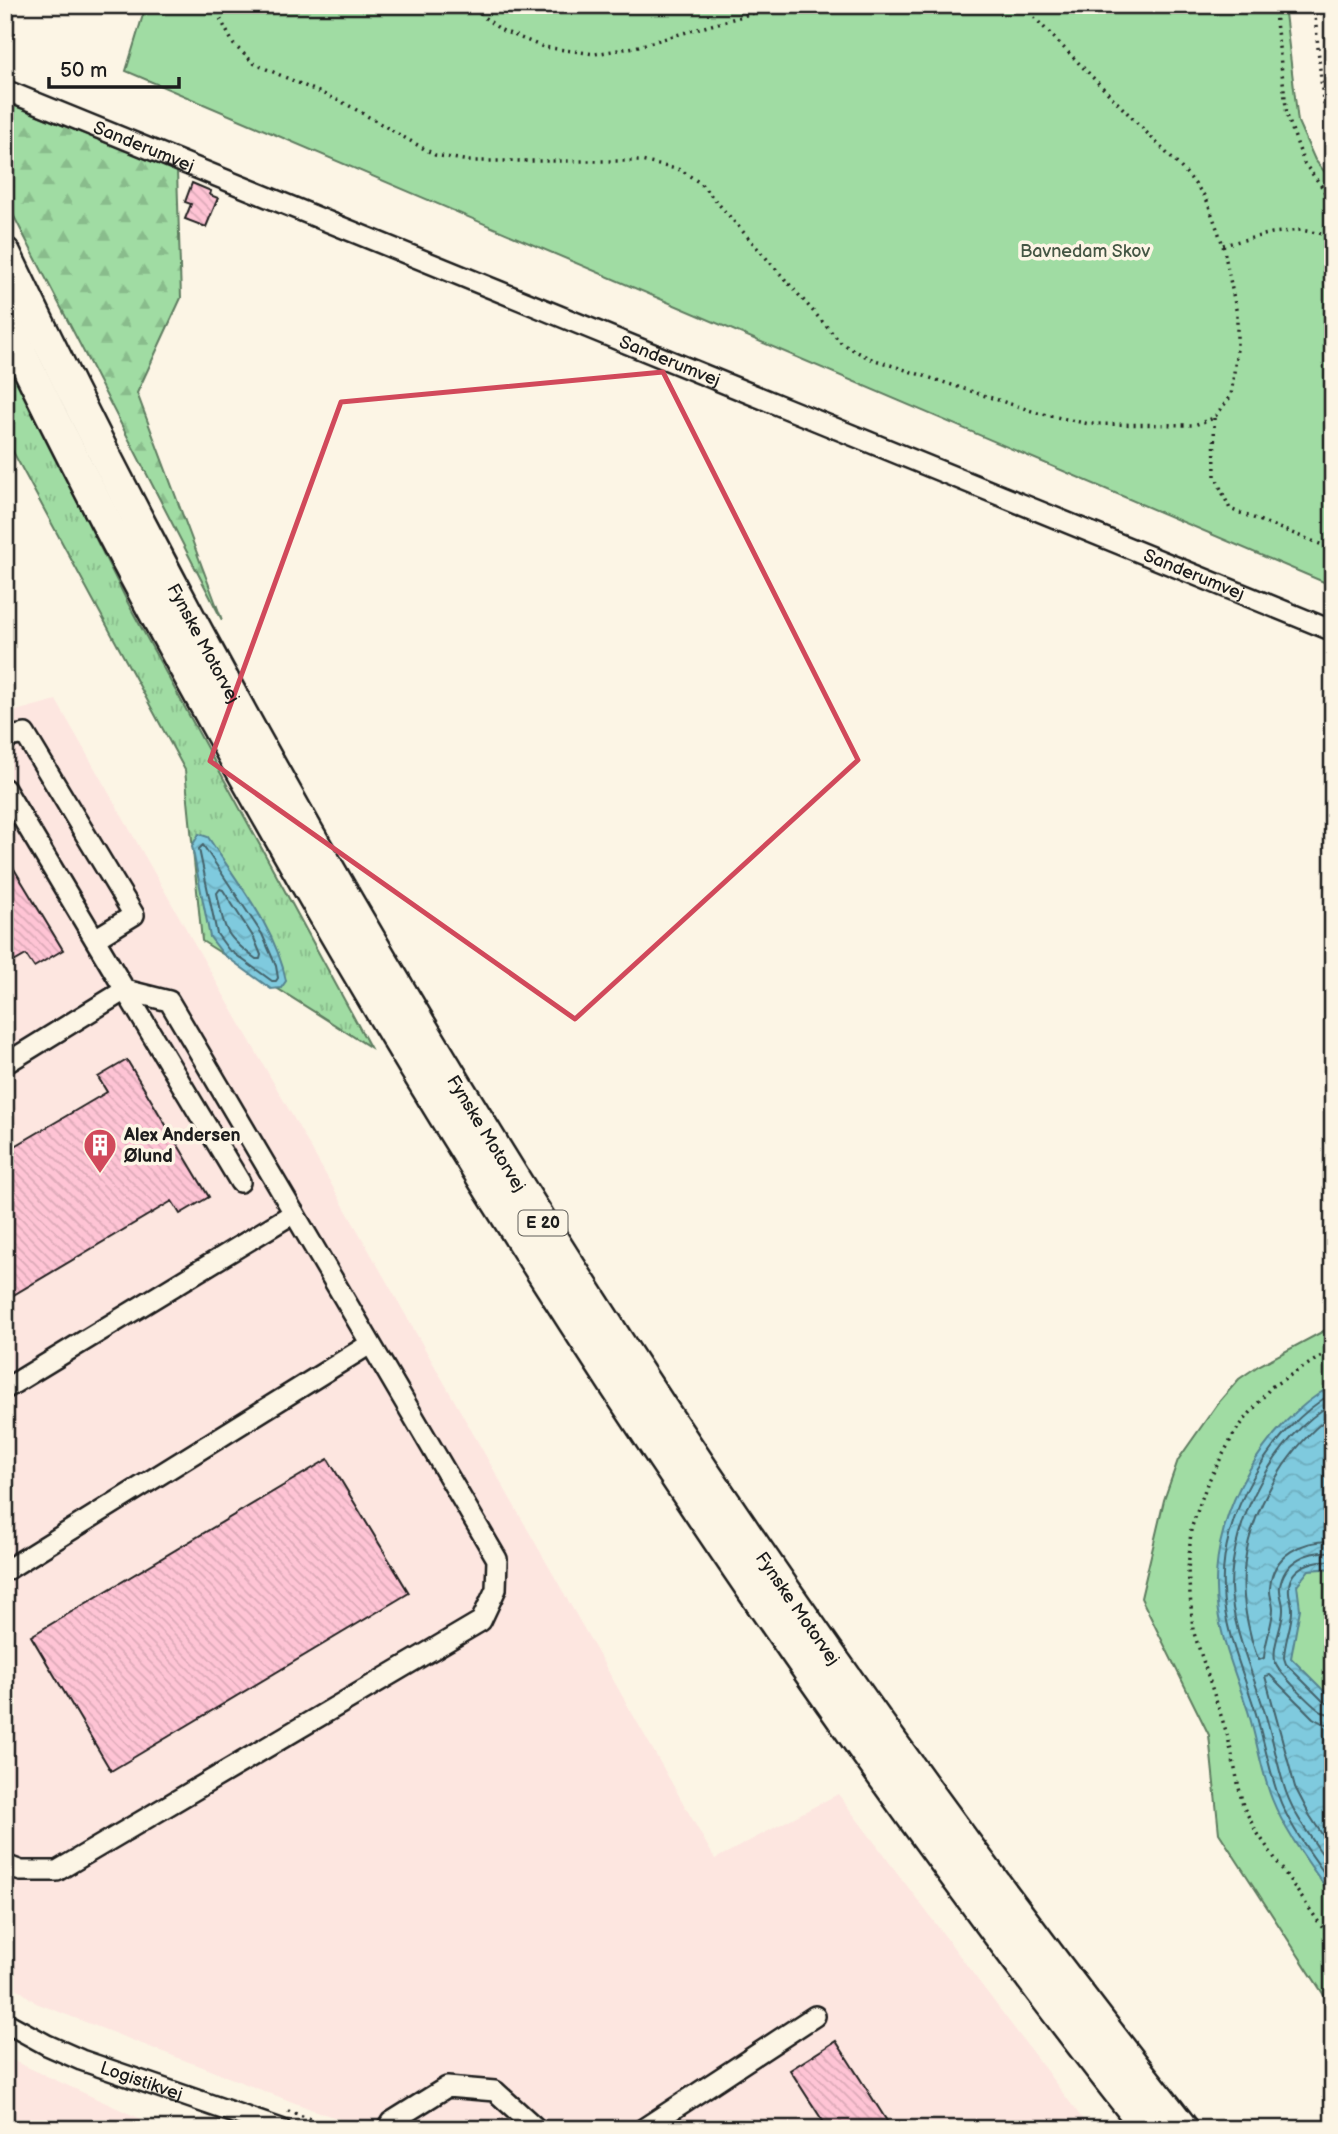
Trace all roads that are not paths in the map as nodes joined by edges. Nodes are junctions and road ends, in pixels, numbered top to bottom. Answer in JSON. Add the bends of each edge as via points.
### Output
{"nodes":[{"id":1,"x":5,"y":90,"type":"edge"},
{"id":2,"x":5,"y":253,"type":"edge"},
{"id":3,"x":5,"y":320,"type":"edge"},
{"id":4,"x":1333,"y":631,"type":"edge"},
{"id":5,"x":5,"y":738,"type":"edge"},
{"id":6,"x":5,"y":789,"type":"edge"},
{"id":7,"x":95,"y":939,"type":"junction"},
{"id":8,"x":125,"y":990,"type":"junction"},
{"id":9,"x":5,"y":1064,"type":"edge"},
{"id":10,"x":240,"y":1182,"type":"dead end"},
{"id":11,"x":294,"y":1213,"type":"junction"},
{"id":12,"x":370,"y":1343,"type":"junction"},
{"id":13,"x":5,"y":1389,"type":"edge"},
{"id":14,"x":5,"y":1571,"type":"edge"},
{"id":15,"x":5,"y":1866,"type":"edge"},
{"id":16,"x":815,"y":2016,"type":"dead end"},
{"id":17,"x":5,"y":2022,"type":"edge"},
{"id":18,"x":282,"y":2119,"type":"edge"},
{"id":19,"x":387,"y":2129,"type":"edge"},
{"id":20,"x":537,"y":2129,"type":"edge"},
{"id":21,"x":643,"y":2129,"type":"edge"},
{"id":22,"x":1148,"y":2129,"type":"edge"},
{"id":23,"x":1184,"y":2129,"type":"edge"}],
"edges":[{"from":1,"to":4,"type":"street","name":"Sanderumvej"},
{"from":2,"to":23,"type":"highway","name":"Fynske Motorvej","number":"E 20","via":[[165,571],[281,782],[472,1109],[558,1246],[678,1433],[888,1736],[1022,1920]]},
{"from":3,"to":22,"type":"highway","name":"Fynske Motorvej","number":"E 20","via":[[255,795],[351,962],[549,1285],[864,1753]]},
{"from":5,"to":7,"type":"street","via":[[25,734],[134,915]]},
{"from":6,"to":7,"type":"street"},
{"from":7,"to":8,"type":"street"},
{"from":8,"to":9,"type":"street"},
{"from":8,"to":10,"type":"street"},
{"from":8,"to":11,"type":"street","via":[[169,1001]]},
{"from":11,"to":12,"type":"street"},
{"from":11,"to":13,"type":"street"},
{"from":12,"to":14,"type":"street"},
{"from":12,"to":15,"type":"street","via":[[497,1559],[496,1588],[481,1621],[57,1871]]},
{"from":16,"to":21,"type":"street"},
{"from":17,"to":18,"type":"street","name":"Logistikvej","via":[[81,2060]]},
{"from":19,"to":20,"type":"street","via":[[447,2087],[495,2091]]}]}
